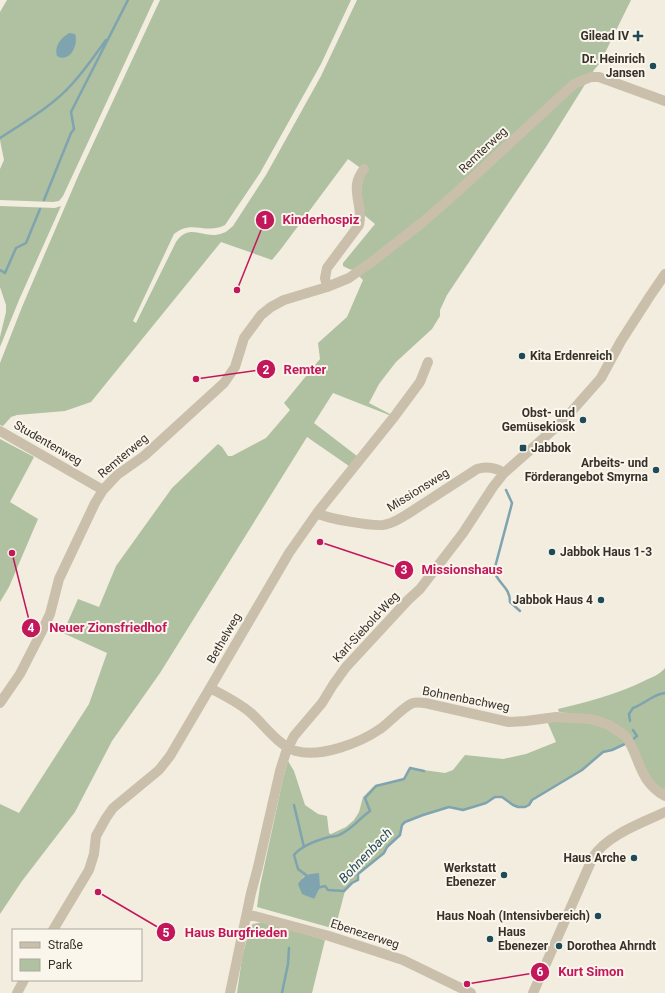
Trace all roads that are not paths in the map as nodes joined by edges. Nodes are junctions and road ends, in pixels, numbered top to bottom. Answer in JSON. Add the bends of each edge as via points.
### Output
{"nodes":[{"id":1,"x":665,"y":101,"type":"edge"},
{"id":2,"x":364,"y":169,"type":"dead end"},
{"id":3,"x":665,"y":274,"type":"edge"},
{"id":4,"x":327,"y":287,"type":"junction"},
{"id":5,"x":428,"y":362,"type":"dead end"},
{"id":6,"x":0,"y":431,"type":"edge"},
{"id":7,"x":504,"y":473,"type":"junction"},
{"id":8,"x":103,"y":490,"type":"junction"},
{"id":9,"x":317,"y":514,"type":"junction"},
{"id":10,"x":210,"y":688,"type":"junction"},
{"id":11,"x":0,"y":703,"type":"edge"},
{"id":12,"x":288,"y":747,"type":"junction"},
{"id":13,"x":665,"y":796,"type":"edge"},
{"id":14,"x":665,"y":812,"type":"edge"},
{"id":15,"x":247,"y":914,"type":"junction"},
{"id":16,"x":54,"y":929,"type":"edge"},
{"id":17,"x":23,"y":981,"type":"edge"},
{"id":18,"x":16,"y":993,"type":"edge"},
{"id":19,"x":230,"y":993,"type":"edge"},
{"id":20,"x":471,"y":993,"type":"edge"},
{"id":21,"x":533,"y":993,"type":"edge"}],
"edges":[{"from":1,"to":4,"type":"street","name":"Remterweg","via":[[599,77],[591,77],[574,84],[422,222],[358,272]]},
{"from":2,"to":4,"type":"street","via":[[357,189],[359,225],[327,268]]},
{"from":3,"to":7,"type":"street","name":"Karl-Siebold-Weg","via":[[621,341],[601,378],[568,416]]},
{"from":4,"to":8,"type":"street","name":"Remterweg","via":[[284,300],[261,316],[244,338],[235,367],[224,383]]},
{"from":5,"to":9,"type":"street","name":"Bethelweg","via":[[420,382]]},
{"from":6,"to":8,"type":"street","name":"Studentenweg"},
{"from":7,"to":9,"type":"street","name":"Missionsweg","via":[[494,467],[477,469],[406,515],[382,525]]},
{"from":7,"to":12,"type":"street","name":"Karl-Siebold-Weg","via":[[420,589],[346,667]]},
{"from":8,"to":11,"type":"street","name":"Remterweg","via":[[59,579],[50,614],[41,633],[20,674]]},
{"from":9,"to":10,"type":"street","name":"Bethelweg","via":[[289,553]]},
{"from":10,"to":12,"type":"street","name":"Bohnenbachweg","via":[[245,708]]},
{"from":10,"to":16,"type":"street","name":"Bethelweg","via":[[163,764],[113,808],[106,818],[96,836],[89,870]]},
{"from":12,"to":13,"type":"street","name":"Bohnenbachweg","via":[[302,752],[342,747],[373,734],[416,702],[509,722],[556,717],[589,719],[609,725],[624,735],[642,772],[653,788]]},
{"from":12,"to":15,"type":"street","name":"Karl-Siebold-Weg","via":[[280,771]]},
{"from":14,"to":21,"type":"street","via":[[611,839],[597,850]]},
{"from":15,"to":19,"type":"street","name":"Karl-Siebold-Weg"},
{"from":15,"to":20,"type":"street","name":"Ebenezerweg","via":[[330,936],[403,960]]},
{"from":17,"to":18,"type":"street"}]}
